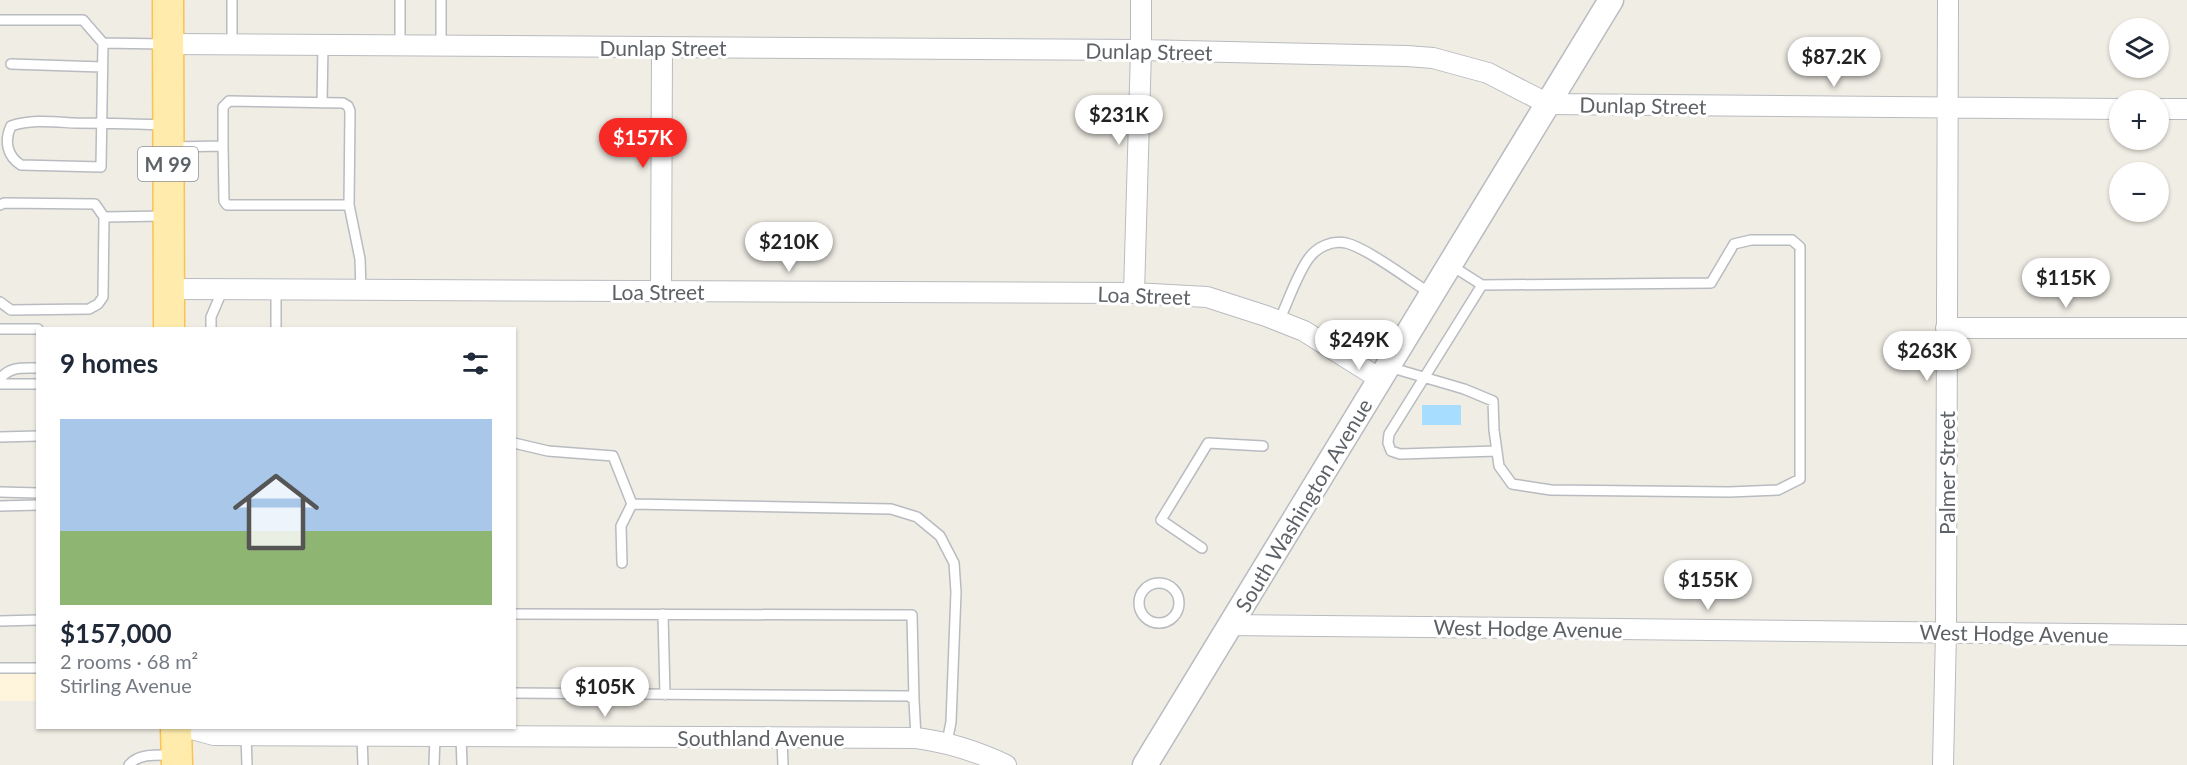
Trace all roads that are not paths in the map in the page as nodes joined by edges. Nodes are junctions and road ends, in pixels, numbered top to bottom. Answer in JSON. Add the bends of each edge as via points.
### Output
{"nodes":[{"id":1,"x":168,"y":0,"type":"edge"},
{"id":2,"x":232,"y":0,"type":"edge"},
{"id":3,"x":400,"y":0,"type":"edge"},
{"id":4,"x":441,"y":0,"type":"edge"},
{"id":5,"x":1141,"y":0,"type":"edge"},
{"id":6,"x":1611,"y":0,"type":"edge"},
{"id":7,"x":1948,"y":0,"type":"edge"},
{"id":8,"x":0,"y":20,"type":"edge"},
{"id":9,"x":103,"y":43,"type":"junction"},
{"id":10,"x":169,"y":44,"type":"junction"},
{"id":11,"x":232,"y":45,"type":"junction"},
{"id":12,"x":324,"y":46,"type":"junction"},
{"id":13,"x":400,"y":46,"type":"junction"},
{"id":14,"x":441,"y":47,"type":"junction"},
{"id":15,"x":662,"y":47,"type":"junction"},
{"id":16,"x":1141,"y":50,"type":"junction"},
{"id":17,"x":11,"y":64,"type":"dead end"},
{"id":18,"x":102,"y":66,"type":"junction"},
{"id":19,"x":322,"y":103,"type":"junction"},
{"id":20,"x":1548,"y":104,"type":"junction"},
{"id":21,"x":1946,"y":108,"type":"junction"},
{"id":22,"x":2109,"y":109,"type":"edge"},
{"id":23,"x":2169,"y":109,"type":"edge"},
{"id":24,"x":2187,"y":109,"type":"edge"},
{"id":25,"x":101,"y":123,"type":"junction"},
{"id":26,"x":168,"y":136,"type":"junction"},
{"id":27,"x":223,"y":146,"type":"junction"},
{"id":28,"x":0,"y":205,"type":"edge"},
{"id":29,"x":349,"y":205,"type":"junction"},
{"id":30,"x":168,"y":215,"type":"junction"},
{"id":31,"x":104,"y":217,"type":"junction"},
{"id":32,"x":1450,"y":264,"type":"junction"},
{"id":33,"x":1482,"y":285,"type":"junction"},
{"id":34,"x":169,"y":289,"type":"junction"},
{"id":35,"x":223,"y":289,"type":"junction"},
{"id":36,"x":276,"y":289,"type":"junction"},
{"id":37,"x":361,"y":290,"type":"junction"},
{"id":38,"x":661,"y":291,"type":"junction"},
{"id":39,"x":1134,"y":293,"type":"junction"},
{"id":40,"x":1431,"y":294,"type":"junction"},
{"id":41,"x":0,"y":302,"type":"edge"},
{"id":42,"x":1279,"y":321,"type":"junction"},
{"id":43,"x":169,"y":327,"type":"edge"},
{"id":44,"x":211,"y":327,"type":"edge"},
{"id":45,"x":276,"y":327,"type":"edge"},
{"id":46,"x":1946,"y":328,"type":"junction"},
{"id":47,"x":2187,"y":328,"type":"edge"},
{"id":48,"x":0,"y":329,"type":"edge"},
{"id":49,"x":36,"y":329,"type":"edge"},
{"id":50,"x":36,"y":368,"type":"edge"},
{"id":51,"x":1383,"y":373,"type":"junction"},
{"id":52,"x":0,"y":378,"type":"edge"},
{"id":53,"x":1425,"y":379,"type":"junction"},
{"id":54,"x":0,"y":384,"type":"edge"},
{"id":55,"x":36,"y":384,"type":"edge"},
{"id":56,"x":36,"y":436,"type":"edge"},
{"id":57,"x":0,"y":437,"type":"edge"},
{"id":58,"x":516,"y":443,"type":"edge"},
{"id":59,"x":1263,"y":446,"type":"dead end"},
{"id":60,"x":1497,"y":451,"type":"junction"},
{"id":61,"x":0,"y":492,"type":"edge"},
{"id":62,"x":36,"y":492,"type":"edge"},
{"id":63,"x":632,"y":504,"type":"junction"},
{"id":64,"x":36,"y":505,"type":"edge"},
{"id":65,"x":0,"y":506,"type":"edge"},
{"id":66,"x":1202,"y":548,"type":"dead end"},
{"id":67,"x":622,"y":563,"type":"dead end"},
{"id":68,"x":516,"y":614,"type":"edge"},
{"id":69,"x":663,"y":615,"type":"junction"},
{"id":70,"x":36,"y":620,"type":"edge"},
{"id":71,"x":0,"y":621,"type":"edge"},
{"id":72,"x":1165,"y":623,"type":"joint"},
{"id":73,"x":1230,"y":625,"type":"junction"},
{"id":74,"x":1946,"y":632,"type":"junction"},
{"id":75,"x":2187,"y":635,"type":"edge"},
{"id":76,"x":0,"y":668,"type":"edge"},
{"id":77,"x":36,"y":668,"type":"edge"},
{"id":78,"x":516,"y":693,"type":"edge"},
{"id":79,"x":665,"y":694,"type":"junction"},
{"id":80,"x":914,"y":700,"type":"junction"},
{"id":81,"x":337,"y":732,"type":"edge"},
{"id":82,"x":448,"y":734,"type":"edge"},
{"id":83,"x":246,"y":735,"type":"junction"},
{"id":84,"x":362,"y":736,"type":"junction"},
{"id":85,"x":782,"y":737,"type":"junction"},
{"id":86,"x":916,"y":738,"type":"junction"},
{"id":87,"x":947,"y":742,"type":"junction"},
{"id":88,"x":179,"y":744,"type":"edge"},
{"id":89,"x":129,"y":765,"type":"edge"},
{"id":90,"x":247,"y":765,"type":"edge"},
{"id":91,"x":363,"y":765,"type":"edge"},
{"id":92,"x":434,"y":765,"type":"edge"},
{"id":93,"x":462,"y":765,"type":"edge"},
{"id":94,"x":783,"y":765,"type":"edge"},
{"id":95,"x":1006,"y":765,"type":"edge"},
{"id":96,"x":1145,"y":765,"type":"edge"},
{"id":97,"x":1943,"y":765,"type":"edge"}],
"edges":[{"from":1,"to":10,"type":"main road","number":"M 99"},
{"from":2,"to":11,"type":"lane"},
{"from":3,"to":13,"type":"lane"},
{"from":4,"to":14,"type":"lane"},
{"from":5,"to":16,"type":"street"},
{"from":6,"to":20,"type":"street","name":"South Washington Avenue"},
{"from":7,"to":21,"type":"street","name":"Palmer Street"},
{"from":8,"to":9,"type":"lane","via":[[83,20]]},
{"from":9,"to":10,"type":"lane"},
{"from":9,"to":18,"type":"lane"},
{"from":10,"to":11,"type":"street","name":"Dunlap Street"},
{"from":10,"to":26,"type":"main road","number":"M 99"},
{"from":11,"to":12,"type":"street","name":"Dunlap Street"},
{"from":12,"to":13,"type":"street","name":"Dunlap Street"},
{"from":12,"to":19,"type":"lane"},
{"from":13,"to":14,"type":"street","name":"Dunlap Street"},
{"from":14,"to":15,"type":"street","name":"Dunlap Street"},
{"from":15,"to":16,"type":"street","name":"Dunlap Street"},
{"from":15,"to":38,"type":"street"},
{"from":16,"to":20,"type":"street","name":"Dunlap Street","via":[[1433,58],[1488,73]]},
{"from":16,"to":39,"type":"street"},
{"from":17,"to":18,"type":"lane"},
{"from":18,"to":25,"type":"lane"},
{"from":19,"to":27,"type":"lane","via":[[229,101],[223,106]]},
{"from":19,"to":29,"type":"lane","via":[[343,103],[350,111]]},
{"from":20,"to":21,"type":"street","name":"Dunlap Street"},
{"from":20,"to":32,"type":"street","name":"South Washington Avenue"},
{"from":21,"to":22,"type":"street","name":"Dunlap Street"},
{"from":21,"to":46,"type":"street","name":"Palmer Street"},
{"from":23,"to":24,"type":"street"},
{"from":25,"to":25,"type":"lane","via":[[26,121],[11,126],[8,150],[12,160],[21,165],[101,167]]},
{"from":25,"to":26,"type":"lane"},
{"from":26,"to":27,"type":"lane"},
{"from":26,"to":30,"type":"main road","number":"M 99"},
{"from":27,"to":29,"type":"lane","via":[[227,205]]},
{"from":28,"to":31,"type":"lane","via":[[95,204]]},
{"from":29,"to":37,"type":"lane","via":[[360,259]]},
{"from":30,"to":31,"type":"lane"},
{"from":30,"to":34,"type":"main road","number":"M 99"},
{"from":31,"to":41,"type":"lane","via":[[103,297],[98,304],[89,309],[11,310]]},
{"from":32,"to":33,"type":"lane"},
{"from":32,"to":40,"type":"street","name":"South Washington Avenue"},
{"from":33,"to":53,"type":"lane"},
{"from":33,"to":60,"type":"lane","via":[[1711,283],[1734,244],[1792,240],[1800,247],[1800,479],[1778,490],[1551,490],[1512,484],[1499,466]]},
{"from":34,"to":35,"type":"street","name":"Loa Street"},
{"from":34,"to":43,"type":"main road","number":"M 99"},
{"from":35,"to":36,"type":"street","name":"Loa Street"},
{"from":35,"to":44,"type":"lane","via":[[211,317]]},
{"from":36,"to":37,"type":"street","name":"Loa Street"},
{"from":36,"to":45,"type":"lane"},
{"from":37,"to":38,"type":"street","name":"Loa Street"},
{"from":38,"to":39,"type":"street","name":"Loa Street"},
{"from":39,"to":42,"type":"street","name":"Loa Street","via":[[1207,297]]},
{"from":40,"to":42,"type":"lane","via":[[1366,252],[1335,242],[1324,245],[1308,259]]},
{"from":40,"to":51,"type":"street","name":"South Washington Avenue"},
{"from":42,"to":51,"type":"street","name":"Loa Street"},
{"from":46,"to":47,"type":"street"},
{"from":46,"to":74,"type":"street","name":"Palmer Street"},
{"from":48,"to":49,"type":"lane"},
{"from":50,"to":52,"type":"lane","via":[[13,369]]},
{"from":51,"to":53,"type":"lane"},
{"from":51,"to":73,"type":"street","name":"South Washington Avenue"},
{"from":53,"to":60,"type":"lane","via":[[1493,401]]},
{"from":53,"to":60,"type":"lane","via":[[1389,434],[1392,451]]},
{"from":54,"to":55,"type":"lane"},
{"from":56,"to":57,"type":"lane"},
{"from":58,"to":63,"type":"lane","via":[[548,451],[613,456]]},
{"from":59,"to":66,"type":"lane","via":[[1208,443],[1161,520]]},
{"from":61,"to":62,"type":"lane"},
{"from":63,"to":67,"type":"lane","via":[[621,526]]},
{"from":63,"to":87,"type":"lane","via":[[891,509],[917,517],[940,536],[954,563],[951,722]]},
{"from":64,"to":65,"type":"lane"},
{"from":68,"to":69,"type":"lane"},
{"from":69,"to":79,"type":"lane"},
{"from":69,"to":80,"type":"lane","via":[[912,615]]},
{"from":70,"to":71,"type":"lane"},
{"from":72,"to":72,"type":"lane","via":[[1179,609],[1176,591],[1163,583],[1150,585],[1138,600],[1141,613],[1151,622]]},
{"from":73,"to":74,"type":"street","name":"West Hodge Avenue"},
{"from":73,"to":96,"type":"street","name":"South Washington Avenue"},
{"from":74,"to":75,"type":"street","name":"West Hodge Avenue"},
{"from":74,"to":97,"type":"street","name":"Palmer Street"},
{"from":76,"to":77,"type":"lane"},
{"from":78,"to":79,"type":"lane"},
{"from":79,"to":80,"type":"lane","via":[[909,696]]},
{"from":80,"to":86,"type":"lane"},
{"from":81,"to":83,"type":"street","name":"Southland Avenue"},
{"from":81,"to":84,"type":"street","name":"Southland Avenue"},
{"from":82,"to":84,"type":"street","name":"Southland Avenue"},
{"from":82,"to":85,"type":"street","name":"Southland Avenue"},
{"from":82,"to":92,"type":"lane"},
{"from":82,"to":93,"type":"lane"},
{"from":83,"to":88,"type":"street","name":"Southland Avenue","via":[[214,735]]},
{"from":83,"to":90,"type":"lane"},
{"from":84,"to":91,"type":"lane"},
{"from":85,"to":86,"type":"street","name":"Southland Avenue"},
{"from":85,"to":94,"type":"lane"},
{"from":86,"to":87,"type":"street","name":"Southland Avenue"},
{"from":87,"to":95,"type":"street","name":"Southland Avenue"},
{"from":88,"to":89,"type":"lane","via":[[135,759]]}]}
